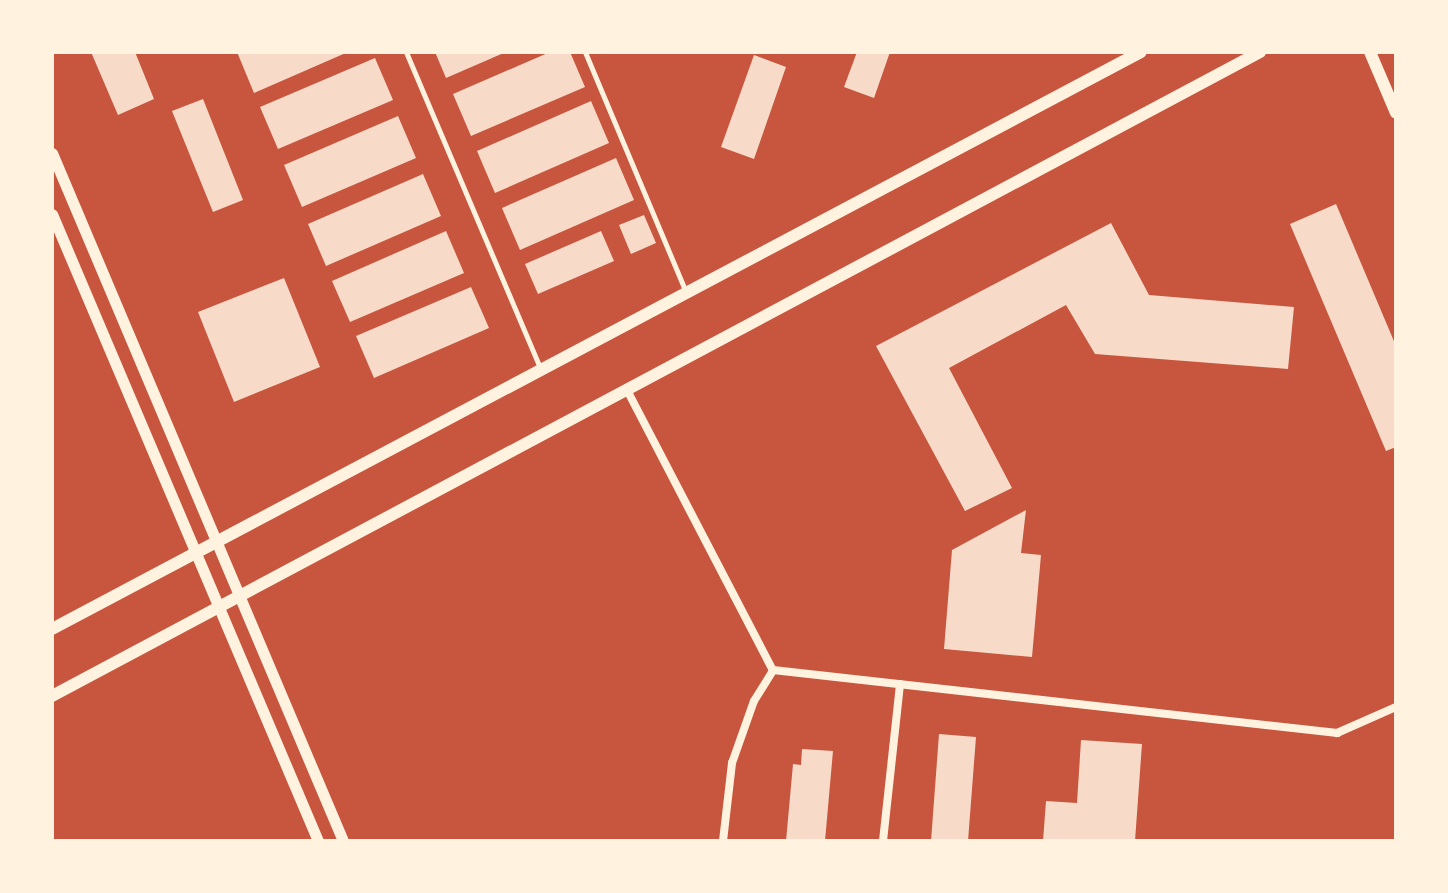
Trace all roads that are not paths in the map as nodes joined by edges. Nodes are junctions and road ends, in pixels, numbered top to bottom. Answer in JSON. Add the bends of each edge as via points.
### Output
{"nodes":[{"id":1,"x":406,"y":52,"type":"edge"},
{"id":2,"x":585,"y":52,"type":"edge"},
{"id":3,"x":1141,"y":52,"type":"edge"},
{"id":4,"x":1260,"y":52,"type":"edge"},
{"id":5,"x":1373,"y":58,"type":"edge"},
{"id":6,"x":1396,"y":113,"type":"edge"},
{"id":7,"x":52,"y":153,"type":"edge"},
{"id":8,"x":52,"y":214,"type":"edge"},
{"id":9,"x":686,"y":292,"type":"junction"},
{"id":10,"x":540,"y":370,"type":"junction"},
{"id":11,"x":627,"y":390,"type":"junction"},
{"id":12,"x":216,"y":541,"type":"junction"},
{"id":13,"x":196,"y":552,"type":"junction"},
{"id":14,"x":240,"y":596,"type":"junction"},
{"id":15,"x":219,"y":607,"type":"junction"},
{"id":16,"x":52,"y":629,"type":"edge"},
{"id":17,"x":773,"y":670,"type":"junction"},
{"id":18,"x":900,"y":684,"type":"junction"},
{"id":19,"x":52,"y":696,"type":"edge"},
{"id":20,"x":1396,"y":707,"type":"edge"},
{"id":21,"x":318,"y":841,"type":"edge"},
{"id":22,"x":343,"y":841,"type":"edge"},
{"id":23,"x":723,"y":841,"type":"edge"},
{"id":24,"x":883,"y":841,"type":"edge"}],
"edges":[{"from":1,"to":10,"type":"lane"},
{"from":2,"to":9,"type":"lane"},
{"from":3,"to":9,"type":"main road"},
{"from":4,"to":11,"type":"main road"},
{"from":5,"to":6,"type":"main road"},
{"from":7,"to":12,"type":"street"},
{"from":8,"to":13,"type":"street"},
{"from":9,"to":10,"type":"main road"},
{"from":10,"to":12,"type":"main road"},
{"from":11,"to":14,"type":"main road"},
{"from":11,"to":17,"type":"street"},
{"from":12,"to":13,"type":"main road"},
{"from":12,"to":14,"type":"street"},
{"from":13,"to":15,"type":"street"},
{"from":13,"to":16,"type":"main road"},
{"from":14,"to":15,"type":"main road"},
{"from":14,"to":22,"type":"street"},
{"from":15,"to":19,"type":"main road"},
{"from":15,"to":21,"type":"street"},
{"from":17,"to":18,"type":"street"},
{"from":17,"to":23,"type":"street","via":[[754,701],[732,763]]},
{"from":18,"to":20,"type":"street","via":[[1337,733]]},
{"from":18,"to":24,"type":"street"}]}
